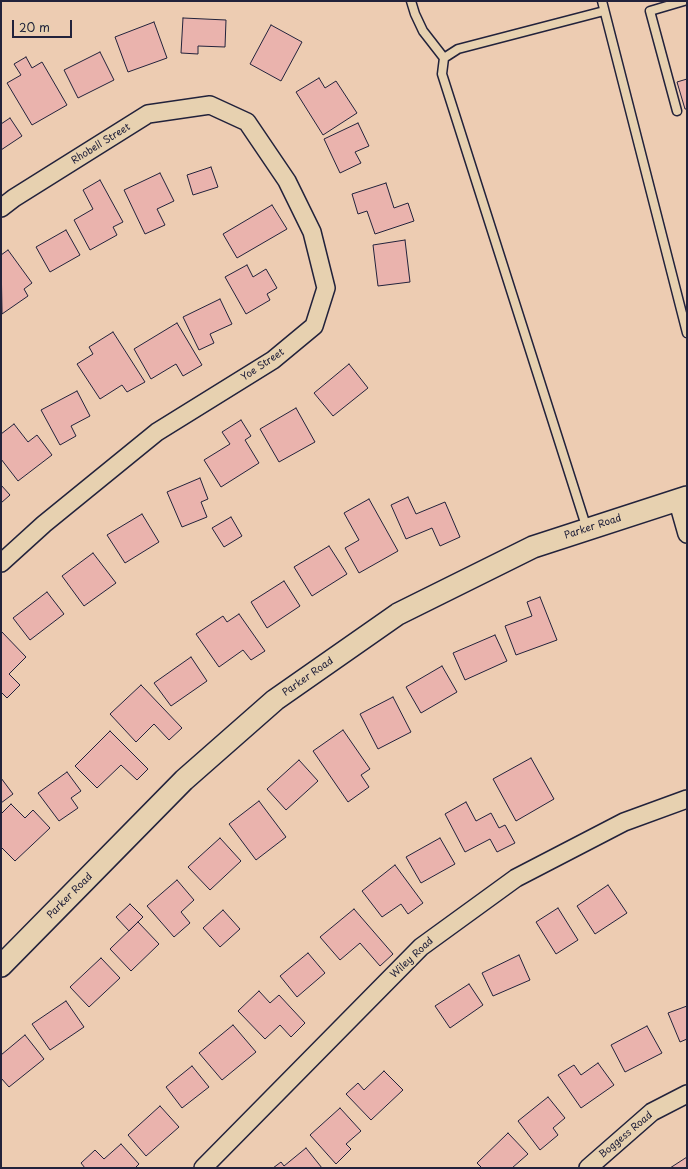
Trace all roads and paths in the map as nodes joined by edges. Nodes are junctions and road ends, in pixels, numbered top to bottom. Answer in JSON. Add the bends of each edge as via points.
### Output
{"nodes":[{"id":1,"x":411,"y":1,"type":"edge"},
{"id":2,"x":602,"y":1,"type":"edge"},
{"id":3,"x":684,"y":1,"type":"edge"},
{"id":4,"x":604,"y":11,"type":"junction"},
{"id":5,"x":444,"y":58,"type":"junction"},
{"id":6,"x":210,"y":105,"type":"joint"},
{"id":7,"x":677,"y":111,"type":"dead end"},
{"id":8,"x":1,"y":208,"type":"edge"},
{"id":9,"x":687,"y":333,"type":"edge"},
{"id":10,"x":682,"y":498,"type":"edge"},
{"id":11,"x":587,"y":529,"type":"junction"},
{"id":12,"x":687,"y":534,"type":"edge"},
{"id":13,"x":1,"y":563,"type":"edge"},
{"id":14,"x":687,"y":799,"type":"edge"},
{"id":15,"x":1,"y":966,"type":"edge"},
{"id":16,"x":687,"y":1094,"type":"edge"},
{"id":17,"x":203,"y":1168,"type":"edge"},
{"id":18,"x":588,"y":1168,"type":"edge"}],
"edges":[{"from":1,"to":5,"type":"lane","via":[[423,31]]},
{"from":2,"to":4,"type":"lane"},
{"from":3,"to":7,"type":"lane","via":[[650,11]]},
{"from":4,"to":5,"type":"lane","via":[[458,49]]},
{"from":4,"to":9,"type":"lane"},
{"from":5,"to":11,"type":"lane","via":[[442,74]]},
{"from":6,"to":8,"type":"street","name":"Rhobell Street","via":[[148,114]]},
{"from":6,"to":13,"type":"street","name":"Yoe Street","via":[[247,122],[287,181],[312,232],[326,288],[314,326],[273,360],[157,432],[44,524]]},
{"from":10,"to":11,"type":"street","name":"Parker Road"},
{"from":10,"to":12,"type":"street"},
{"from":11,"to":15,"type":"street","name":"Parker Road","via":[[533,547],[398,614],[275,700],[184,780]]},
{"from":14,"to":17,"type":"street","name":"Wiley Road","via":[[624,822],[516,878],[421,947]]},
{"from":16,"to":18,"type":"street","name":"Boggess Road","via":[[652,1112]]}]}
